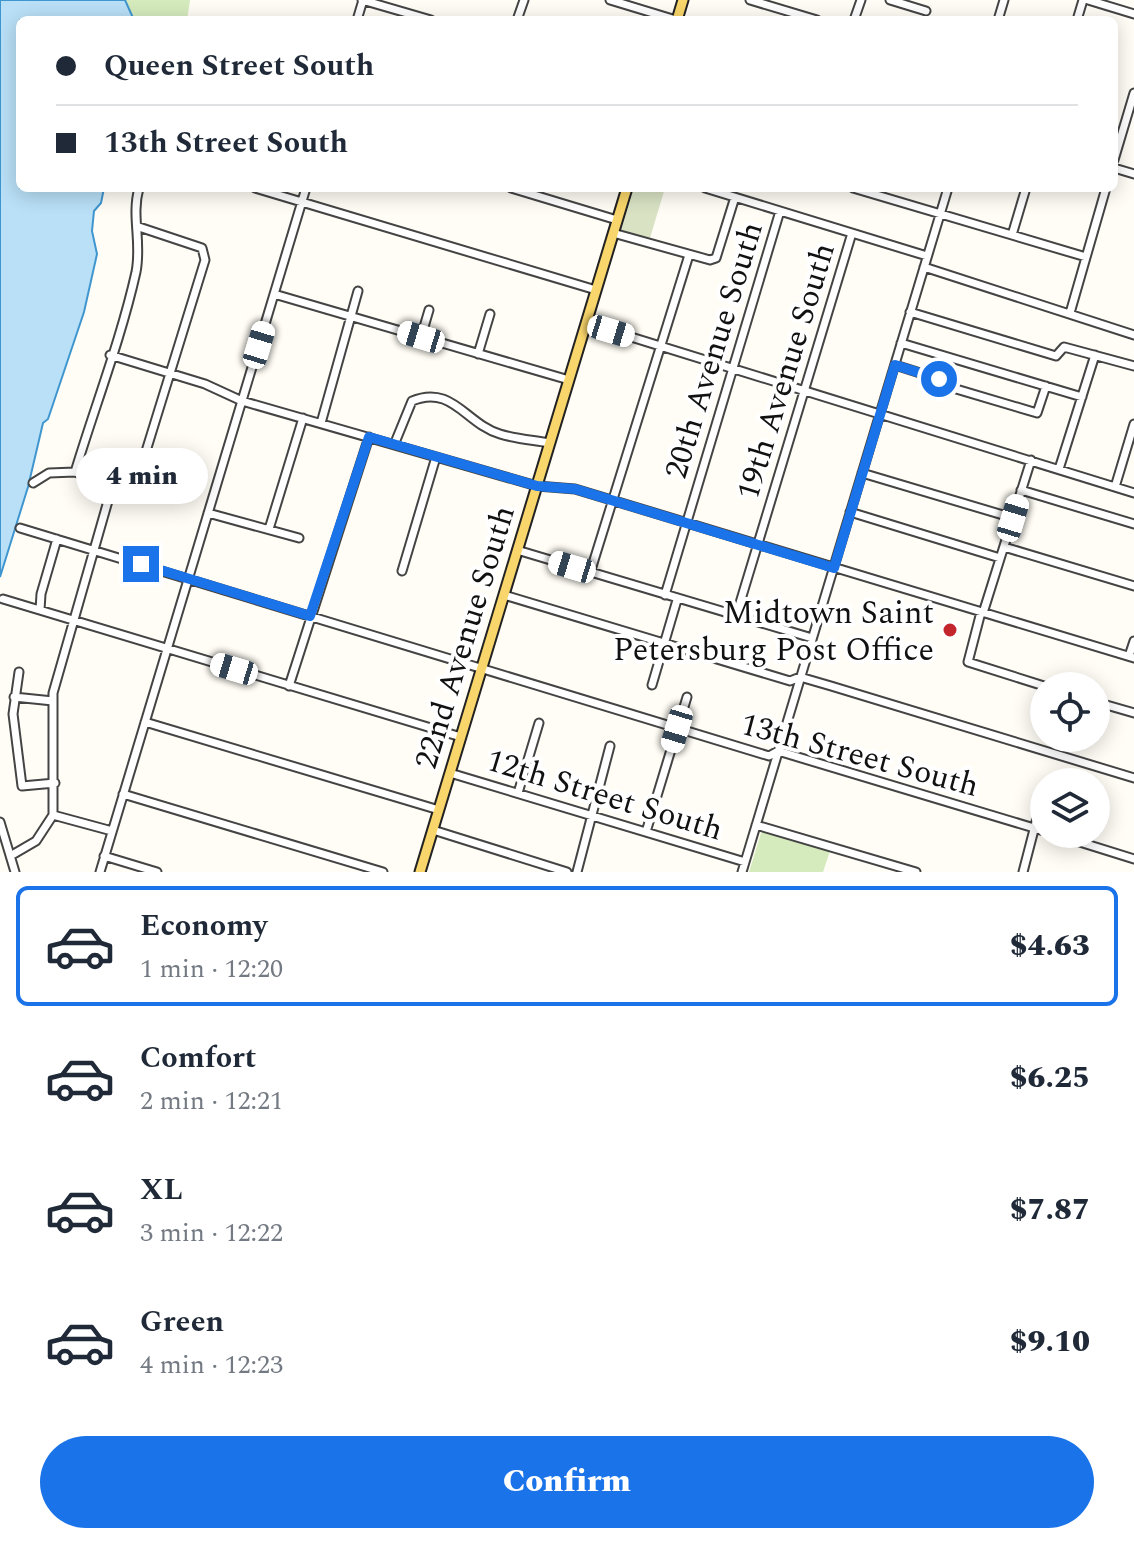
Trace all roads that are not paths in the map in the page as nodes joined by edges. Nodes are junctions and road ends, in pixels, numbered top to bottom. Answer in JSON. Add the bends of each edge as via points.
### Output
{"nodes":[{"id":1,"x":363,"y":0,"type":"edge"},
{"id":2,"x":610,"y":0,"type":"edge"},
{"id":3,"x":750,"y":0,"type":"edge"},
{"id":4,"x":890,"y":0,"type":"edge"},
{"id":5,"x":1086,"y":0,"type":"edge"},
{"id":6,"x":926,"y":11,"type":"dead end"},
{"id":7,"x":1134,"y":14,"type":"edge"},
{"id":8,"x":417,"y":16,"type":"edge"},
{"id":9,"x":664,"y":16,"type":"edge"},
{"id":10,"x":804,"y":16,"type":"edge"},
{"id":11,"x":1134,"y":93,"type":"edge"},
{"id":12,"x":1118,"y":147,"type":"edge"},
{"id":13,"x":138,"y":192,"type":"edge"},
{"id":14,"x":268,"y":192,"type":"edge"},
{"id":15,"x":305,"y":192,"type":"edge"},
{"id":16,"x":524,"y":192,"type":"edge"},
{"id":17,"x":626,"y":192,"type":"edge"},
{"id":18,"x":718,"y":192,"type":"edge"},
{"id":19,"x":867,"y":192,"type":"edge"},
{"id":20,"x":947,"y":192,"type":"edge"},
{"id":21,"x":1025,"y":192,"type":"edge"},
{"id":22,"x":1105,"y":192,"type":"edge"},
{"id":23,"x":735,"y":197,"type":"junction"},
{"id":24,"x":302,"y":202,"type":"junction"},
{"id":25,"x":780,"y":211,"type":"junction"},
{"id":26,"x":940,"y":213,"type":"junction"},
{"id":27,"x":617,"y":220,"type":"junction"},
{"id":28,"x":139,"y":227,"type":"junction"},
{"id":29,"x":613,"y":233,"type":"junction"},
{"id":30,"x":852,"y":233,"type":"junction"},
{"id":31,"x":1012,"y":235,"type":"junction"},
{"id":32,"x":689,"y":255,"type":"junction"},
{"id":33,"x":927,"y":256,"type":"junction"},
{"id":34,"x":1086,"y":257,"type":"junction"},
{"id":35,"x":924,"y":267,"type":"junction"},
{"id":36,"x":596,"y":290,"type":"junction"},
{"id":37,"x":358,"y":291,"type":"dead end"},
{"id":38,"x":274,"y":294,"type":"junction"},
{"id":39,"x":429,"y":310,"type":"dead end"},
{"id":40,"x":910,"y":312,"type":"junction"},
{"id":41,"x":1070,"y":313,"type":"junction"},
{"id":42,"x":490,"y":314,"type":"dead end"},
{"id":43,"x":351,"y":316,"type":"junction"},
{"id":44,"x":586,"y":323,"type":"junction"},
{"id":45,"x":1134,"y":335,"type":"edge"},
{"id":46,"x":421,"y":337,"type":"junction"},
{"id":47,"x":901,"y":343,"type":"junction"},
{"id":48,"x":661,"y":346,"type":"junction"},
{"id":49,"x":478,"y":354,"type":"junction"},
{"id":50,"x":110,"y":355,"type":"junction"},
{"id":51,"x":1095,"y":355,"type":"junction"},
{"id":52,"x":895,"y":365,"type":"junction"},
{"id":53,"x":1134,"y":366,"type":"edge"},
{"id":54,"x":733,"y":368,"type":"junction"},
{"id":55,"x":173,"y":374,"type":"junction"},
{"id":56,"x":569,"y":380,"type":"junction"},
{"id":57,"x":1046,"y":386,"type":"junction"},
{"id":58,"x":804,"y":389,"type":"junction"},
{"id":59,"x":1082,"y":397,"type":"junction"},
{"id":60,"x":242,"y":401,"type":"junction"},
{"id":61,"x":880,"y":414,"type":"junction"},
{"id":62,"x":303,"y":418,"type":"junction"},
{"id":63,"x":321,"y":423,"type":"junction"},
{"id":64,"x":1134,"y":424,"type":"edge"},
{"id":65,"x":369,"y":437,"type":"junction"},
{"id":66,"x":550,"y":443,"type":"junction"},
{"id":67,"x":394,"y":445,"type":"junction"},
{"id":68,"x":436,"y":457,"type":"junction"},
{"id":69,"x":1031,"y":460,"type":"junction"},
{"id":70,"x":1059,"y":469,"type":"junction"},
{"id":71,"x":75,"y":472,"type":"junction"},
{"id":72,"x":862,"y":473,"type":"junction"},
{"id":73,"x":33,"y":483,"type":"dead end"},
{"id":74,"x":537,"y":486,"type":"junction"},
{"id":75,"x":112,"y":487,"type":"junction"},
{"id":76,"x":1115,"y":487,"type":"junction"},
{"id":77,"x":1021,"y":490,"type":"junction"},
{"id":78,"x":1134,"y":493,"type":"edge"},
{"id":79,"x":613,"y":501,"type":"junction"},
{"id":80,"x":850,"y":512,"type":"junction"},
{"id":81,"x":208,"y":513,"type":"junction"},
{"id":82,"x":1013,"y":518,"type":"junction"},
{"id":83,"x":686,"y":523,"type":"junction"},
{"id":84,"x":1134,"y":524,"type":"edge"},
{"id":85,"x":20,"y":528,"type":"dead end"},
{"id":86,"x":269,"y":529,"type":"junction"},
{"id":87,"x":299,"y":538,"type":"dead end"},
{"id":88,"x":57,"y":539,"type":"junction"},
{"id":89,"x":758,"y":545,"type":"junction"},
{"id":90,"x":1004,"y":547,"type":"junction"},
{"id":91,"x":93,"y":550,"type":"junction"},
{"id":92,"x":517,"y":550,"type":"junction"},
{"id":93,"x":1000,"y":558,"type":"junction"},
{"id":94,"x":834,"y":568,"type":"junction"},
{"id":95,"x":402,"y":571,"type":"dead end"},
{"id":96,"x":590,"y":573,"type":"junction"},
{"id":97,"x":188,"y":578,"type":"junction"},
{"id":98,"x":1134,"y":586,"type":"edge"},
{"id":99,"x":504,"y":595,"type":"junction"},
{"id":100,"x":665,"y":595,"type":"junction"},
{"id":101,"x":3,"y":599,"type":"dead end"},
{"id":102,"x":677,"y":600,"type":"junction"},
{"id":103,"x":40,"y":610,"type":"junction"},
{"id":104,"x":982,"y":613,"type":"junction"},
{"id":105,"x":310,"y":616,"type":"junction"},
{"id":106,"x":736,"y":616,"type":"junction"},
{"id":107,"x":72,"y":620,"type":"junction"},
{"id":108,"x":812,"y":638,"type":"junction"},
{"id":109,"x":1134,"y":641,"type":"edge"},
{"id":110,"x":664,"y":644,"type":"junction"},
{"id":111,"x":168,"y":647,"type":"junction"},
{"id":112,"x":1132,"y":657,"type":"edge"},
{"id":113,"x":482,"y":669,"type":"junction"},
{"id":114,"x":19,"y":672,"type":"dead end"},
{"id":115,"x":800,"y":677,"type":"junction"},
{"id":116,"x":1030,"y":682,"type":"edge"},
{"id":117,"x":652,"y":685,"type":"dead end"},
{"id":118,"x":289,"y":686,"type":"junction"},
{"id":119,"x":14,"y":697,"type":"junction"},
{"id":120,"x":687,"y":697,"type":"dead end"},
{"id":121,"x":53,"y":701,"type":"junction"},
{"id":122,"x":1110,"y":706,"type":"edge"},
{"id":123,"x":1134,"y":713,"type":"edge"},
{"id":124,"x":145,"y":722,"type":"junction"},
{"id":125,"x":539,"y":723,"type":"dead end"},
{"id":126,"x":677,"y":729,"type":"junction"},
{"id":127,"x":461,"y":737,"type":"junction"},
{"id":128,"x":610,"y":746,"type":"dead end"},
{"id":129,"x":778,"y":751,"type":"junction"},
{"id":130,"x":450,"y":773,"type":"junction"},
{"id":131,"x":1134,"y":778,"type":"edge"},
{"id":132,"x":55,"y":783,"type":"junction"},
{"id":133,"x":518,"y":793,"type":"junction"},
{"id":134,"x":123,"y":794,"type":"junction"},
{"id":135,"x":439,"y":810,"type":"junction"},
{"id":136,"x":590,"y":814,"type":"junction"},
{"id":137,"x":53,"y":815,"type":"junction"},
{"id":138,"x":0,"y":822,"type":"edge"},
{"id":139,"x":756,"y":825,"type":"junction"},
{"id":140,"x":1030,"y":827,"type":"edge"},
{"id":141,"x":433,"y":830,"type":"junction"},
{"id":142,"x":112,"y":831,"type":"junction"},
{"id":143,"x":646,"y":832,"type":"junction"},
{"id":144,"x":1033,"y":848,"type":"edge"},
{"id":145,"x":1099,"y":848,"type":"edge"},
{"id":146,"x":12,"y":855,"type":"junction"},
{"id":147,"x":104,"y":856,"type":"junction"},
{"id":148,"x":1134,"y":859,"type":"edge"},
{"id":149,"x":745,"y":862,"type":"junction"},
{"id":150,"x":15,"y":872,"type":"edge"},
{"id":151,"x":100,"y":872,"type":"edge"},
{"id":152,"x":157,"y":872,"type":"edge"},
{"id":153,"x":383,"y":872,"type":"edge"},
{"id":154,"x":420,"y":872,"type":"edge"},
{"id":155,"x":567,"y":872,"type":"edge"},
{"id":156,"x":577,"y":872,"type":"edge"},
{"id":157,"x":742,"y":872,"type":"edge"},
{"id":158,"x":916,"y":872,"type":"edge"},
{"id":159,"x":1023,"y":872,"type":"edge"}],
"edges":[{"from":1,"to":8,"type":"street"},
{"from":2,"to":9,"type":"street"},
{"from":3,"to":10,"type":"street"},
{"from":4,"to":6,"type":"street"},
{"from":5,"to":7,"type":"street"},
{"from":11,"to":12,"type":"street"},
{"from":13,"to":28,"type":"street","via":[[133,210]]},
{"from":14,"to":24,"type":"street"},
{"from":15,"to":24,"type":"street"},
{"from":16,"to":27,"type":"street"},
{"from":17,"to":27,"type":"main road","name":"22nd Avenue South"},
{"from":18,"to":23,"type":"street"},
{"from":19,"to":26,"type":"street"},
{"from":20,"to":26,"type":"street"},
{"from":21,"to":31,"type":"street"},
{"from":22,"to":34,"type":"street"},
{"from":23,"to":25,"type":"street"},
{"from":23,"to":32,"type":"street","via":[[716,258]]},
{"from":24,"to":36,"type":"street"},
{"from":24,"to":38,"type":"street"},
{"from":25,"to":30,"type":"street"},
{"from":25,"to":54,"type":"street","name":"20th Avenue South"},
{"from":26,"to":31,"type":"street"},
{"from":26,"to":33,"type":"street"},
{"from":27,"to":29,"type":"main road","name":"22nd Avenue South"},
{"from":28,"to":50,"type":"street","via":[[136,270]]},
{"from":28,"to":55,"type":"street","via":[[202,248],[205,260]]},
{"from":29,"to":32,"type":"street"},
{"from":29,"to":36,"type":"main road","name":"22nd Avenue South"},
{"from":30,"to":33,"type":"street"},
{"from":30,"to":58,"type":"street","name":"19th Avenue South"},
{"from":31,"to":34,"type":"street"},
{"from":32,"to":48,"type":"street"},
{"from":33,"to":35,"type":"street"},
{"from":34,"to":41,"type":"street"},
{"from":35,"to":40,"type":"street"},
{"from":35,"to":41,"type":"street"},
{"from":36,"to":44,"type":"main road","name":"22nd Avenue South"},
{"from":37,"to":43,"type":"street"},
{"from":38,"to":43,"type":"street"},
{"from":38,"to":60,"type":"street"},
{"from":39,"to":46,"type":"street"},
{"from":40,"to":47,"type":"street"},
{"from":40,"to":51,"type":"street","via":[[1056,356],[1064,347]]},
{"from":41,"to":45,"type":"street"},
{"from":42,"to":49,"type":"street"},
{"from":43,"to":46,"type":"street"},
{"from":43,"to":63,"type":"street"},
{"from":44,"to":48,"type":"street"},
{"from":44,"to":56,"type":"main road","name":"22nd Avenue South"},
{"from":46,"to":49,"type":"street"},
{"from":47,"to":52,"type":"street"},
{"from":47,"to":57,"type":"street"},
{"from":48,"to":54,"type":"street"},
{"from":48,"to":79,"type":"street"},
{"from":49,"to":56,"type":"street"},
{"from":50,"to":55,"type":"street"},
{"from":50,"to":71,"type":"street"},
{"from":51,"to":53,"type":"street"},
{"from":51,"to":59,"type":"street"},
{"from":52,"to":57,"type":"street","via":[[1037,413]]},
{"from":52,"to":61,"type":"street"},
{"from":54,"to":58,"type":"street"},
{"from":54,"to":83,"type":"street","name":"20th Avenue South"},
{"from":55,"to":60,"type":"street"},
{"from":55,"to":75,"type":"street","via":[[134,490]]},
{"from":56,"to":66,"type":"main road","name":"22nd Avenue South"},
{"from":57,"to":59,"type":"street"},
{"from":58,"to":61,"type":"street"},
{"from":58,"to":89,"type":"street","name":"19th Avenue South"},
{"from":59,"to":70,"type":"street"},
{"from":60,"to":62,"type":"street"},
{"from":60,"to":81,"type":"street"},
{"from":61,"to":69,"type":"street"},
{"from":61,"to":72,"type":"street"},
{"from":62,"to":63,"type":"street"},
{"from":62,"to":86,"type":"street"},
{"from":63,"to":65,"type":"street"},
{"from":64,"to":76,"type":"street"},
{"from":65,"to":67,"type":"street"},
{"from":65,"to":105,"type":"street"},
{"from":66,"to":67,"type":"street","via":[[498,434],[457,404],[425,395],[412,401]]},
{"from":66,"to":74,"type":"main road","name":"22nd Avenue South"},
{"from":67,"to":68,"type":"street"},
{"from":68,"to":74,"type":"street"},
{"from":68,"to":95,"type":"street"},
{"from":69,"to":70,"type":"street"},
{"from":69,"to":77,"type":"street"},
{"from":70,"to":76,"type":"street"},
{"from":71,"to":73,"type":"street","via":[[49,473]]},
{"from":71,"to":75,"type":"street"},
{"from":72,"to":80,"type":"street"},
{"from":72,"to":82,"type":"street"},
{"from":74,"to":79,"type":"street","via":[[575,489]]},
{"from":74,"to":92,"type":"main road","name":"22nd Avenue South"},
{"from":75,"to":91,"type":"street"},
{"from":76,"to":78,"type":"street"},
{"from":77,"to":82,"type":"street"},
{"from":77,"to":84,"type":"street"},
{"from":79,"to":83,"type":"street"},
{"from":79,"to":96,"type":"street"},
{"from":80,"to":93,"type":"street"},
{"from":80,"to":94,"type":"street"},
{"from":81,"to":86,"type":"street"},
{"from":81,"to":97,"type":"street"},
{"from":82,"to":90,"type":"street"},
{"from":83,"to":89,"type":"street"},
{"from":83,"to":100,"type":"street","name":"20th Avenue South"},
{"from":85,"to":88,"type":"street","name":"13th Street South"},
{"from":86,"to":87,"type":"street"},
{"from":88,"to":91,"type":"street","name":"13th Street South"},
{"from":88,"to":103,"type":"street"},
{"from":89,"to":94,"type":"street"},
{"from":89,"to":106,"type":"street","name":"19th Avenue South"},
{"from":90,"to":93,"type":"street"},
{"from":90,"to":98,"type":"street"},
{"from":91,"to":97,"type":"street","name":"13th Street South"},
{"from":91,"to":107,"type":"street"},
{"from":92,"to":96,"type":"street"},
{"from":92,"to":99,"type":"main road","name":"22nd Avenue South"},
{"from":93,"to":104,"type":"street"},
{"from":94,"to":104,"type":"street"},
{"from":94,"to":108,"type":"street"},
{"from":96,"to":100,"type":"street"},
{"from":97,"to":105,"type":"street","name":"13th Street South"},
{"from":97,"to":111,"type":"street"},
{"from":99,"to":110,"type":"street"},
{"from":99,"to":113,"type":"main road","name":"22nd Avenue South"},
{"from":100,"to":102,"type":"street"},
{"from":101,"to":103,"type":"street","name":"12th Street South"},
{"from":102,"to":106,"type":"street"},
{"from":102,"to":110,"type":"street"},
{"from":103,"to":107,"type":"street","name":"12th Street South"},
{"from":104,"to":112,"type":"street"},
{"from":104,"to":116,"type":"street","via":[[967,660]]},
{"from":105,"to":113,"type":"street","name":"13th Street South"},
{"from":105,"to":118,"type":"street"},
{"from":106,"to":108,"type":"street"},
{"from":107,"to":111,"type":"street","name":"12th Street South"},
{"from":107,"to":121,"type":"street"},
{"from":108,"to":115,"type":"street"},
{"from":109,"to":112,"type":"street"},
{"from":110,"to":115,"type":"street","via":[[790,681]]},
{"from":110,"to":117,"type":"street"},
{"from":111,"to":118,"type":"street","name":"12th Street South"},
{"from":111,"to":124,"type":"street"},
{"from":113,"to":126,"type":"street","name":"13th Street South"},
{"from":113,"to":127,"type":"main road","name":"22nd Avenue South"},
{"from":114,"to":119,"type":"street"},
{"from":115,"to":129,"type":"street"},
{"from":115,"to":131,"type":"street"},
{"from":118,"to":127,"type":"street","name":"12th Street South"},
{"from":119,"to":121,"type":"street"},
{"from":119,"to":132,"type":"street","via":[[22,786]]},
{"from":120,"to":126,"type":"street"},
{"from":121,"to":132,"type":"street"},
{"from":122,"to":123,"type":"street"},
{"from":124,"to":134,"type":"street"},
{"from":124,"to":135,"type":"street"},
{"from":125,"to":133,"type":"street"},
{"from":126,"to":129,"type":"street","name":"13th Street South","via":[[769,756]]},
{"from":126,"to":143,"type":"street"},
{"from":127,"to":130,"type":"main road","name":"22nd Avenue South"},
{"from":128,"to":136,"type":"street"},
{"from":129,"to":139,"type":"street"},
{"from":129,"to":140,"type":"street","name":"13th Street South"},
{"from":130,"to":133,"type":"street","name":"12th Street South"},
{"from":130,"to":135,"type":"main road","name":"22nd Avenue South"},
{"from":132,"to":137,"type":"street"},
{"from":133,"to":136,"type":"street","name":"12th Street South"},
{"from":134,"to":142,"type":"street"},
{"from":134,"to":153,"type":"street"},
{"from":135,"to":141,"type":"main road","name":"22nd Avenue South"},
{"from":136,"to":143,"type":"street","name":"12th Street South"},
{"from":136,"to":156,"type":"street"},
{"from":137,"to":142,"type":"street"},
{"from":137,"to":146,"type":"street","via":[[36,841]]},
{"from":138,"to":146,"type":"street"},
{"from":139,"to":149,"type":"street"},
{"from":139,"to":158,"type":"street","name":"12th Street South"},
{"from":141,"to":154,"type":"main road","name":"22nd Avenue South"},
{"from":141,"to":155,"type":"street"},
{"from":142,"to":147,"type":"street"},
{"from":143,"to":149,"type":"street","name":"12th Street South"},
{"from":144,"to":159,"type":"street"},
{"from":145,"to":148,"type":"street"},
{"from":146,"to":150,"type":"street"},
{"from":147,"to":151,"type":"street"},
{"from":147,"to":152,"type":"street"},
{"from":149,"to":157,"type":"street"}]}
